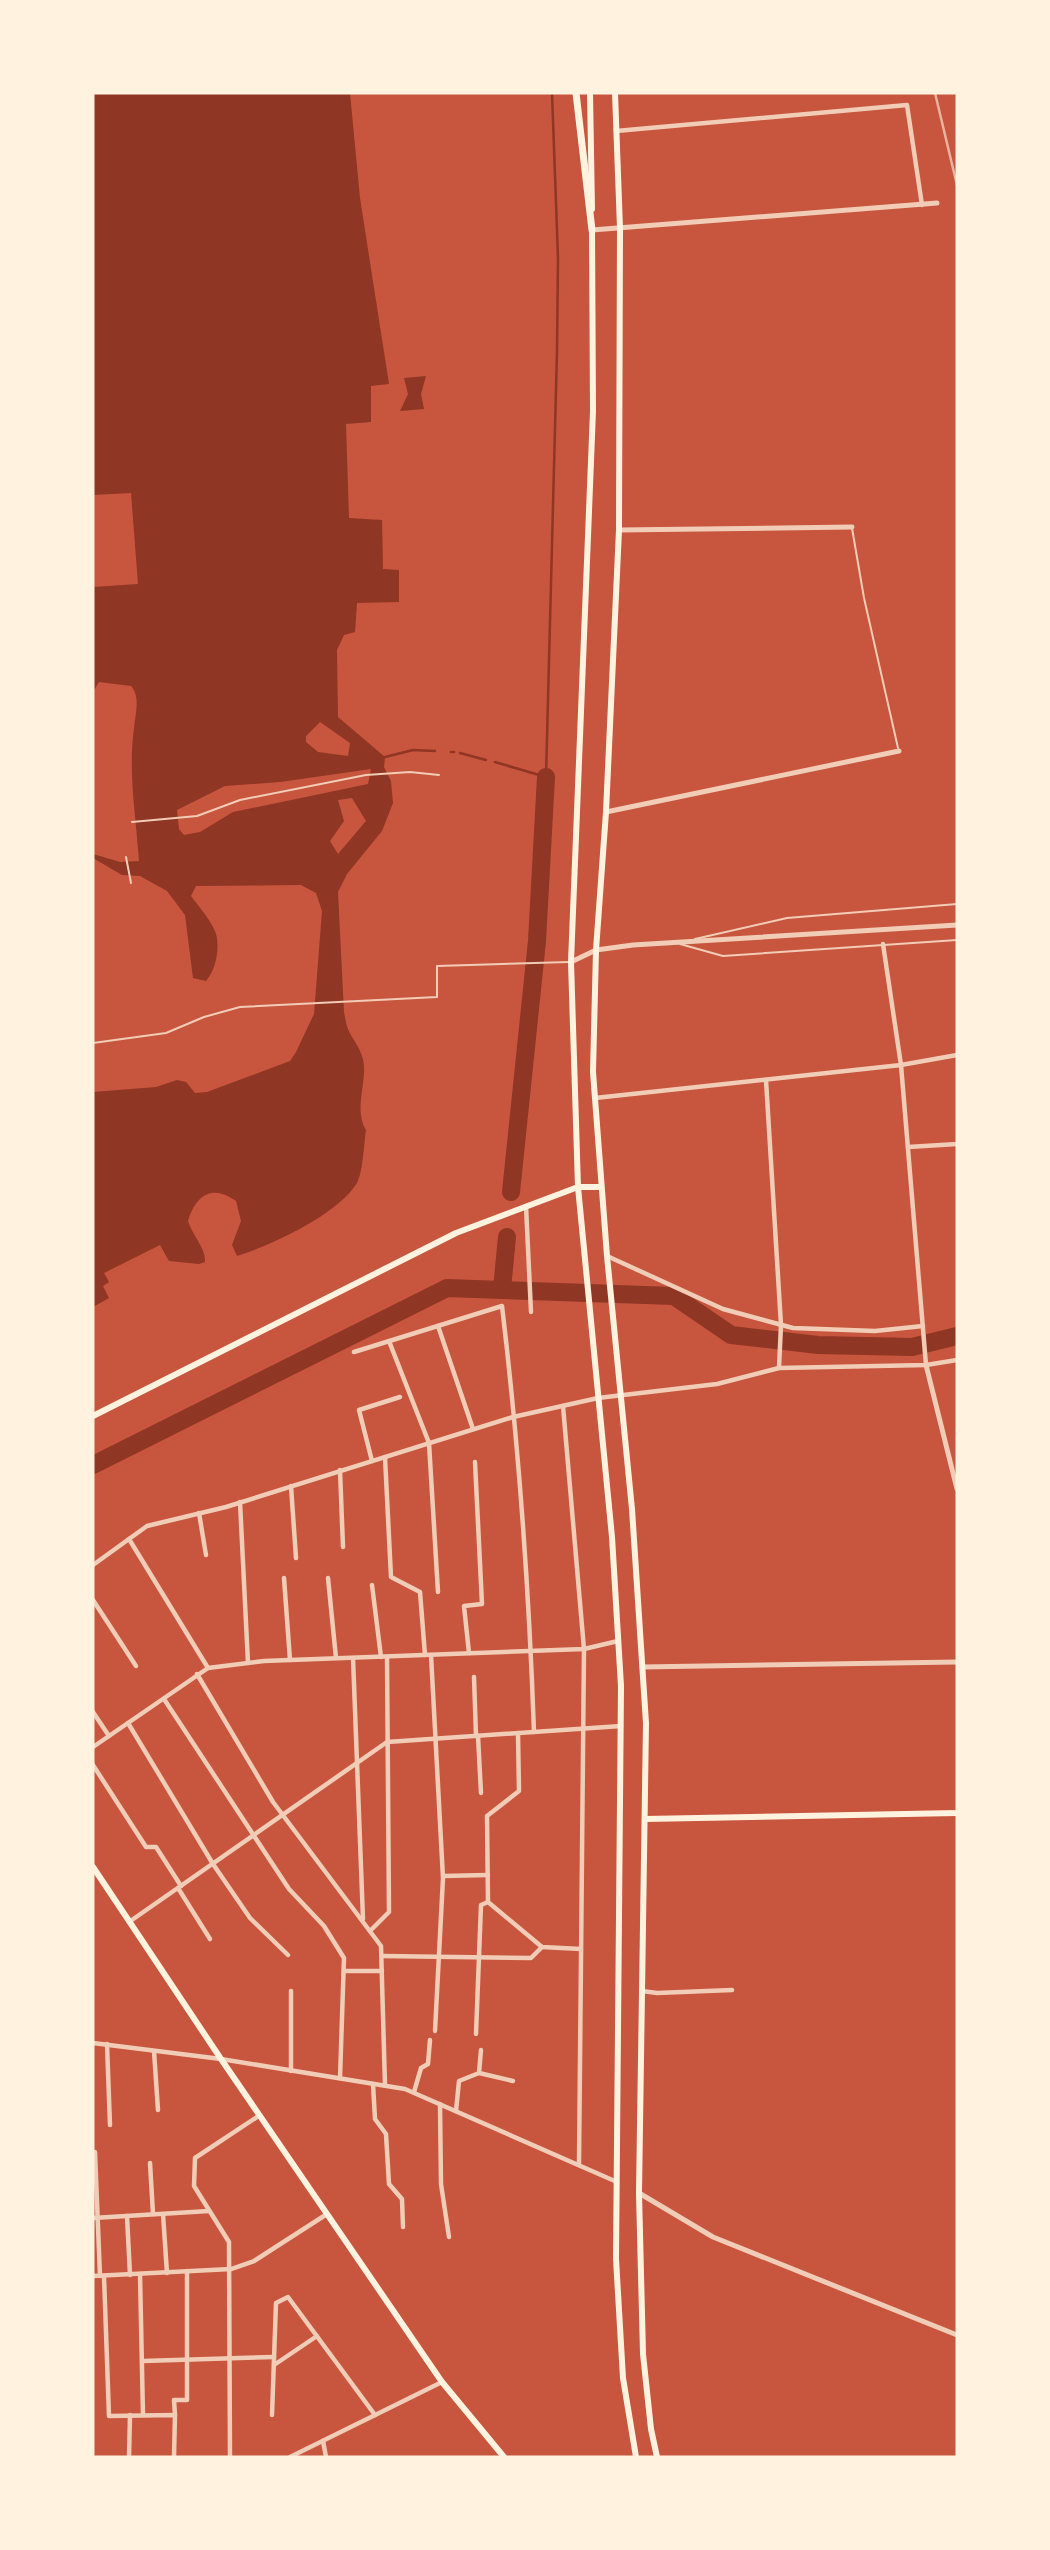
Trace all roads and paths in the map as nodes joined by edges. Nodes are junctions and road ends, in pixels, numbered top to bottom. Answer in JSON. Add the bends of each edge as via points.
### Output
{"nodes":[{"id":1,"x":576,"y":93,"type":"edge"},
{"id":2,"x":590,"y":93,"type":"edge"},
{"id":3,"x":615,"y":93,"type":"edge"},
{"id":4,"x":616,"y":131,"type":"junction"},
{"id":5,"x":937,"y":203,"type":"dead end"},
{"id":6,"x":922,"y":205,"type":"junction"},
{"id":7,"x":620,"y":228,"type":"junction"},
{"id":8,"x":592,"y":230,"type":"junction"},
{"id":9,"x":852,"y":527,"type":"joint"},
{"id":10,"x":619,"y":530,"type":"junction"},
{"id":11,"x":899,"y":751,"type":"joint"},
{"id":12,"x":439,"y":775,"type":"dead end"},
{"id":13,"x":606,"y":812,"type":"junction"},
{"id":14,"x":132,"y":822,"type":"dead end"},
{"id":15,"x":127,"y":857,"type":"dead end"},
{"id":16,"x":131,"y":883,"type":"dead end"},
{"id":17,"x":957,"y":904,"type":"edge"},
{"id":18,"x":957,"y":925,"type":"edge"},
{"id":19,"x":957,"y":940,"type":"edge"},
{"id":20,"x":676,"y":943,"type":"junction"},
{"id":21,"x":883,"y":944,"type":"junction"},
{"id":22,"x":596,"y":950,"type":"junction"},
{"id":23,"x":570,"y":962,"type":"junction"},
{"id":24,"x":93,"y":1043,"type":"edge"},
{"id":25,"x":957,"y":1055,"type":"edge"},
{"id":26,"x":901,"y":1065,"type":"junction"},
{"id":27,"x":766,"y":1080,"type":"junction"},
{"id":28,"x":595,"y":1098,"type":"junction"},
{"id":29,"x":957,"y":1144,"type":"edge"},
{"id":30,"x":908,"y":1147,"type":"junction"},
{"id":31,"x":578,"y":1187,"type":"junction"},
{"id":32,"x":601,"y":1187,"type":"junction"},
{"id":33,"x":526,"y":1205,"type":"junction"},
{"id":34,"x":607,"y":1257,"type":"junction"},
{"id":35,"x":531,"y":1312,"type":"dead end"},
{"id":36,"x":438,"y":1326,"type":"junction"},
{"id":37,"x":923,"y":1326,"type":"junction"},
{"id":38,"x":781,"y":1328,"type":"junction"},
{"id":39,"x":389,"y":1341,"type":"junction"},
{"id":40,"x":354,"y":1352,"type":"dead end"},
{"id":41,"x":957,"y":1360,"type":"edge"},
{"id":42,"x":926,"y":1365,"type":"junction"},
{"id":43,"x":779,"y":1368,"type":"junction"},
{"id":44,"x":621,"y":1396,"type":"junction"},
{"id":45,"x":400,"y":1397,"type":"dead end"},
{"id":46,"x":598,"y":1398,"type":"junction"},
{"id":47,"x":563,"y":1406,"type":"junction"},
{"id":48,"x":93,"y":1416,"type":"edge"},
{"id":49,"x":515,"y":1416,"type":"junction"},
{"id":50,"x":473,"y":1429,"type":"junction"},
{"id":51,"x":429,"y":1443,"type":"junction"},
{"id":52,"x":385,"y":1457,"type":"junction"},
{"id":53,"x":372,"y":1461,"type":"junction"},
{"id":54,"x":475,"y":1462,"type":"dead end"},
{"id":55,"x":341,"y":1471,"type":"junction"},
{"id":56,"x":291,"y":1486,"type":"junction"},
{"id":57,"x":957,"y":1489,"type":"edge"},
{"id":58,"x":240,"y":1502,"type":"junction"},
{"id":59,"x":199,"y":1513,"type":"junction"},
{"id":60,"x":128,"y":1539,"type":"junction"},
{"id":61,"x":343,"y":1547,"type":"dead end"},
{"id":62,"x":206,"y":1555,"type":"dead end"},
{"id":63,"x":296,"y":1558,"type":"dead end"},
{"id":64,"x":93,"y":1564,"type":"edge"},
{"id":65,"x":284,"y":1578,"type":"dead end"},
{"id":66,"x":328,"y":1578,"type":"dead end"},
{"id":67,"x":372,"y":1585,"type":"dead end"},
{"id":68,"x":438,"y":1592,"type":"dead end"},
{"id":69,"x":93,"y":1600,"type":"edge"},
{"id":70,"x":618,"y":1641,"type":"junction"},
{"id":71,"x":584,"y":1649,"type":"junction"},
{"id":72,"x":531,"y":1651,"type":"junction"},
{"id":73,"x":469,"y":1653,"type":"junction"},
{"id":74,"x":425,"y":1655,"type":"junction"},
{"id":75,"x":431,"y":1655,"type":"junction"},
{"id":76,"x":384,"y":1656,"type":"junction"},
{"id":77,"x":336,"y":1658,"type":"junction"},
{"id":78,"x":353,"y":1658,"type":"junction"},
{"id":79,"x":290,"y":1660,"type":"junction"},
{"id":80,"x":957,"y":1662,"type":"edge"},
{"id":81,"x":248,"y":1663,"type":"junction"},
{"id":82,"x":136,"y":1666,"type":"dead end"},
{"id":83,"x":642,"y":1667,"type":"junction"},
{"id":84,"x":208,"y":1668,"type":"junction"},
{"id":85,"x":197,"y":1674,"type":"junction"},
{"id":86,"x":474,"y":1677,"type":"dead end"},
{"id":87,"x":164,"y":1699,"type":"junction"},
{"id":88,"x":93,"y":1712,"type":"edge"},
{"id":89,"x":128,"y":1723,"type":"junction"},
{"id":90,"x":621,"y":1726,"type":"junction"},
{"id":91,"x":583,"y":1729,"type":"junction"},
{"id":92,"x":534,"y":1732,"type":"junction"},
{"id":93,"x":518,"y":1733,"type":"junction"},
{"id":94,"x":109,"y":1736,"type":"junction"},
{"id":95,"x":477,"y":1736,"type":"junction"},
{"id":96,"x":436,"y":1739,"type":"junction"},
{"id":97,"x":387,"y":1742,"type":"junction"},
{"id":98,"x":93,"y":1747,"type":"edge"},
{"id":99,"x":357,"y":1764,"type":"junction"},
{"id":100,"x":93,"y":1765,"type":"edge"},
{"id":101,"x":481,"y":1793,"type":"dead end"},
{"id":102,"x":957,"y":1813,"type":"edge"},
{"id":103,"x":283,"y":1815,"type":"junction"},
{"id":104,"x":645,"y":1819,"type":"junction"},
{"id":105,"x":254,"y":1835,"type":"junction"},
{"id":106,"x":213,"y":1864,"type":"junction"},
{"id":107,"x":93,"y":1867,"type":"edge"},
{"id":108,"x":488,"y":1875,"type":"junction"},
{"id":109,"x":443,"y":1876,"type":"junction"},
{"id":110,"x":180,"y":1887,"type":"junction"},
{"id":111,"x":488,"y":1902,"type":"junction"},
{"id":112,"x":130,"y":1922,"type":"junction"},
{"id":113,"x":363,"y":1922,"type":"junction"},
{"id":114,"x":370,"y":1931,"type":"junction"},
{"id":115,"x":210,"y":1939,"type":"dead end"},
{"id":116,"x":542,"y":1947,"type":"junction"},
{"id":117,"x":581,"y":1949,"type":"junction"},
{"id":118,"x":288,"y":1955,"type":"dead end"},
{"id":119,"x":382,"y":1956,"type":"junction"},
{"id":120,"x":439,"y":1957,"type":"junction"},
{"id":121,"x":479,"y":1957,"type":"junction"},
{"id":122,"x":344,"y":1971,"type":"junction"},
{"id":123,"x":382,"y":1971,"type":"junction"},
{"id":124,"x":732,"y":1990,"type":"dead end"},
{"id":125,"x":291,"y":1991,"type":"dead end"},
{"id":126,"x":642,"y":1991,"type":"junction"},
{"id":127,"x":435,"y":2031,"type":"dead end"},
{"id":128,"x":476,"y":2034,"type":"dead end"},
{"id":129,"x":430,"y":2040,"type":"dead end"},
{"id":130,"x":93,"y":2043,"type":"edge"},
{"id":131,"x":107,"y":2045,"type":"junction"},
{"id":132,"x":481,"y":2050,"type":"dead end"},
{"id":133,"x":154,"y":2051,"type":"junction"},
{"id":134,"x":221,"y":2059,"type":"junction"},
{"id":135,"x":291,"y":2071,"type":"junction"},
{"id":136,"x":479,"y":2073,"type":"junction"},
{"id":137,"x":340,"y":2078,"type":"junction"},
{"id":138,"x":513,"y":2081,"type":"dead end"},
{"id":139,"x":373,"y":2084,"type":"junction"},
{"id":140,"x":385,"y":2085,"type":"junction"},
{"id":141,"x":414,"y":2092,"type":"junction"},
{"id":142,"x":440,"y":2104,"type":"junction"},
{"id":143,"x":158,"y":2110,"type":"dead end"},
{"id":144,"x":456,"y":2111,"type":"junction"},
{"id":145,"x":260,"y":2115,"type":"junction"},
{"id":146,"x":110,"y":2125,"type":"dead end"},
{"id":147,"x":93,"y":2152,"type":"edge"},
{"id":148,"x":150,"y":2163,"type":"dead end"},
{"id":149,"x":579,"y":2165,"type":"junction"},
{"id":150,"x":617,"y":2182,"type":"junction"},
{"id":151,"x":639,"y":2193,"type":"junction"},
{"id":152,"x":209,"y":2211,"type":"junction"},
{"id":153,"x":153,"y":2214,"type":"junction"},
{"id":154,"x":163,"y":2214,"type":"junction"},
{"id":155,"x":327,"y":2214,"type":"junction"},
{"id":156,"x":127,"y":2216,"type":"junction"},
{"id":157,"x":95,"y":2218,"type":"edge"},
{"id":158,"x":403,"y":2227,"type":"dead end"},
{"id":159,"x":449,"y":2237,"type":"dead end"},
{"id":160,"x":228,"y":2270,"type":"junction"},
{"id":161,"x":187,"y":2272,"type":"junction"},
{"id":162,"x":167,"y":2273,"type":"junction"},
{"id":163,"x":140,"y":2274,"type":"junction"},
{"id":164,"x":130,"y":2275,"type":"junction"},
{"id":165,"x":93,"y":2276,"type":"edge"},
{"id":166,"x":102,"y":2276,"type":"junction"},
{"id":167,"x":957,"y":2335,"type":"edge"},
{"id":168,"x":317,"y":2336,"type":"junction"},
{"id":169,"x":274,"y":2357,"type":"junction"},
{"id":170,"x":188,"y":2360,"type":"junction"},
{"id":171,"x":143,"y":2361,"type":"junction"},
{"id":172,"x":274,"y":2365,"type":"junction"},
{"id":173,"x":442,"y":2382,"type":"junction"},
{"id":174,"x":175,"y":2414,"type":"junction"},
{"id":175,"x":130,"y":2415,"type":"junction"},
{"id":176,"x":144,"y":2415,"type":"junction"},
{"id":177,"x":272,"y":2415,"type":"dead end"},
{"id":178,"x":375,"y":2416,"type":"junction"},
{"id":179,"x":323,"y":2441,"type":"junction"},
{"id":180,"x":129,"y":2457,"type":"edge"},
{"id":181,"x":174,"y":2457,"type":"edge"},
{"id":182,"x":230,"y":2457,"type":"edge"},
{"id":183,"x":290,"y":2457,"type":"edge"},
{"id":184,"x":326,"y":2457,"type":"edge"},
{"id":185,"x":504,"y":2457,"type":"edge"},
{"id":186,"x":636,"y":2457,"type":"edge"},
{"id":187,"x":657,"y":2457,"type":"edge"}],
"edges":[{"from":1,"to":8,"type":"highway"},
{"from":2,"to":8,"type":"main road"},
{"from":3,"to":4,"type":"main road"},
{"from":4,"to":6,"type":"street","via":[[907,105]]},
{"from":4,"to":7,"type":"main road"},
{"from":5,"to":6,"type":"street"},
{"from":6,"to":7,"type":"street"},
{"from":7,"to":8,"type":"street"},
{"from":7,"to":10,"type":"main road"},
{"from":8,"to":23,"type":"main road","via":[[593,411]]},
{"from":9,"to":10,"type":"street"},
{"from":9,"to":11,"type":"lane"},
{"from":10,"to":13,"type":"main road"},
{"from":11,"to":13,"type":"street"},
{"from":12,"to":14,"type":"lane","via":[[366,775],[240,800],[197,816]]},
{"from":13,"to":22,"type":"main road"},
{"from":15,"to":16,"type":"lane"},
{"from":17,"to":20,"type":"lane","via":[[787,918]]},
{"from":18,"to":20,"type":"street"},
{"from":19,"to":21,"type":"lane"},
{"from":20,"to":21,"type":"lane","via":[[723,956]]},
{"from":20,"to":22,"type":"street"},
{"from":21,"to":26,"type":"street"},
{"from":22,"to":23,"type":"street"},
{"from":22,"to":28,"type":"main road"},
{"from":23,"to":24,"type":"lane","via":[[437,966],[437,997],[240,1007],[166,1033]]},
{"from":23,"to":31,"type":"main road"},
{"from":25,"to":26,"type":"street"},
{"from":26,"to":27,"type":"street"},
{"from":26,"to":30,"type":"street"},
{"from":27,"to":28,"type":"street"},
{"from":27,"to":38,"type":"street"},
{"from":28,"to":32,"type":"main road"},
{"from":29,"to":30,"type":"street"},
{"from":30,"to":37,"type":"street"},
{"from":31,"to":32,"type":"main road"},
{"from":31,"to":33,"type":"main road"},
{"from":31,"to":46,"type":"main road"},
{"from":32,"to":34,"type":"main road"},
{"from":33,"to":35,"type":"street"},
{"from":33,"to":48,"type":"main road","via":[[456,1233]]},
{"from":34,"to":38,"type":"street"},
{"from":34,"to":44,"type":"main road"},
{"from":36,"to":39,"type":"street"},
{"from":36,"to":49,"type":"street","via":[[502,1306]]},
{"from":36,"to":50,"type":"street"},
{"from":37,"to":38,"type":"street","via":[[874,1331]]},
{"from":37,"to":42,"type":"street"},
{"from":38,"to":43,"type":"street"},
{"from":39,"to":40,"type":"street"},
{"from":39,"to":51,"type":"street"},
{"from":41,"to":42,"type":"street"},
{"from":42,"to":43,"type":"street"},
{"from":42,"to":57,"type":"street"},
{"from":43,"to":44,"type":"street","via":[[718,1384]]},
{"from":44,"to":46,"type":"street"},
{"from":44,"to":83,"type":"main road"},
{"from":45,"to":53,"type":"street","via":[[359,1410]]},
{"from":46,"to":47,"type":"street"},
{"from":46,"to":70,"type":"main road"},
{"from":47,"to":49,"type":"street"},
{"from":47,"to":71,"type":"street"},
{"from":49,"to":50,"type":"street"},
{"from":49,"to":72,"type":"street"},
{"from":50,"to":51,"type":"street"},
{"from":51,"to":52,"type":"street"},
{"from":51,"to":68,"type":"street"},
{"from":52,"to":53,"type":"street"},
{"from":52,"to":74,"type":"street","via":[[391,1577],[420,1592]]},
{"from":53,"to":55,"type":"street"},
{"from":54,"to":73,"type":"street","via":[[482,1604],[464,1606]]},
{"from":55,"to":56,"type":"street"},
{"from":55,"to":61,"type":"street"},
{"from":56,"to":58,"type":"street"},
{"from":56,"to":63,"type":"street"},
{"from":58,"to":59,"type":"street"},
{"from":58,"to":81,"type":"street"},
{"from":59,"to":60,"type":"street","via":[[147,1526]]},
{"from":59,"to":62,"type":"street"},
{"from":60,"to":64,"type":"street"},
{"from":60,"to":84,"type":"street"},
{"from":65,"to":79,"type":"street"},
{"from":66,"to":77,"type":"street"},
{"from":67,"to":76,"type":"street"},
{"from":69,"to":82,"type":"street"},
{"from":70,"to":71,"type":"street"},
{"from":70,"to":90,"type":"main road"},
{"from":71,"to":72,"type":"street"},
{"from":71,"to":91,"type":"street"},
{"from":72,"to":73,"type":"street"},
{"from":72,"to":92,"type":"street"},
{"from":73,"to":75,"type":"street"},
{"from":74,"to":75,"type":"street"},
{"from":74,"to":76,"type":"street"},
{"from":75,"to":96,"type":"street"},
{"from":76,"to":78,"type":"street"},
{"from":76,"to":97,"type":"street"},
{"from":77,"to":78,"type":"street"},
{"from":77,"to":79,"type":"street"},
{"from":78,"to":99,"type":"street"},
{"from":79,"to":81,"type":"street"},
{"from":80,"to":83,"type":"street"},
{"from":81,"to":84,"type":"street"},
{"from":83,"to":104,"type":"main road"},
{"from":84,"to":85,"type":"street"},
{"from":85,"to":87,"type":"street"},
{"from":85,"to":103,"type":"street"},
{"from":86,"to":95,"type":"street"},
{"from":87,"to":89,"type":"street"},
{"from":87,"to":105,"type":"street"},
{"from":88,"to":94,"type":"street"},
{"from":89,"to":94,"type":"street"},
{"from":89,"to":106,"type":"street"},
{"from":90,"to":91,"type":"street"},
{"from":90,"to":150,"type":"main road"},
{"from":91,"to":92,"type":"street"},
{"from":91,"to":117,"type":"street"},
{"from":92,"to":93,"type":"street"},
{"from":93,"to":95,"type":"street"},
{"from":93,"to":108,"type":"street","via":[[519,1791],[487,1816]]},
{"from":94,"to":98,"type":"street"},
{"from":95,"to":96,"type":"street"},
{"from":95,"to":101,"type":"street"},
{"from":96,"to":97,"type":"street"},
{"from":96,"to":109,"type":"street"},
{"from":97,"to":99,"type":"street"},
{"from":97,"to":114,"type":"street","via":[[389,1912]]},
{"from":99,"to":103,"type":"street"},
{"from":99,"to":113,"type":"street"},
{"from":100,"to":110,"type":"street","via":[[146,1847],[156,1847]]},
{"from":102,"to":104,"type":"main road"},
{"from":103,"to":105,"type":"street"},
{"from":103,"to":113,"type":"street"},
{"from":104,"to":126,"type":"main road"},
{"from":105,"to":106,"type":"street"},
{"from":105,"to":122,"type":"street","via":[[289,1889],[324,1926],[344,1958]]},
{"from":106,"to":110,"type":"street"},
{"from":106,"to":118,"type":"street","via":[[250,1919]]},
{"from":107,"to":112,"type":"main road"},
{"from":108,"to":109,"type":"street"},
{"from":108,"to":111,"type":"street"},
{"from":109,"to":120,"type":"street"},
{"from":110,"to":112,"type":"street"},
{"from":110,"to":115,"type":"street"},
{"from":111,"to":116,"type":"street"},
{"from":111,"to":121,"type":"street","via":[[481,1905]]},
{"from":112,"to":134,"type":"main road"},
{"from":113,"to":114,"type":"street"},
{"from":114,"to":119,"type":"street"},
{"from":116,"to":117,"type":"street"},
{"from":116,"to":121,"type":"street","via":[[531,1958]]},
{"from":117,"to":149,"type":"street"},
{"from":119,"to":120,"type":"street"},
{"from":119,"to":123,"type":"street"},
{"from":120,"to":121,"type":"street"},
{"from":120,"to":127,"type":"street"},
{"from":121,"to":128,"type":"street"},
{"from":122,"to":123,"type":"street"},
{"from":122,"to":137,"type":"street"},
{"from":123,"to":140,"type":"street"},
{"from":124,"to":126,"type":"street"},
{"from":125,"to":135,"type":"street"},
{"from":126,"to":151,"type":"main road"},
{"from":129,"to":141,"type":"street","via":[[428,2064],[421,2068]]},
{"from":130,"to":131,"type":"street"},
{"from":131,"to":133,"type":"street"},
{"from":131,"to":146,"type":"street"},
{"from":132,"to":136,"type":"street"},
{"from":133,"to":134,"type":"street"},
{"from":133,"to":143,"type":"street"},
{"from":134,"to":135,"type":"street"},
{"from":134,"to":145,"type":"main road"},
{"from":135,"to":137,"type":"street"},
{"from":136,"to":138,"type":"street"},
{"from":136,"to":144,"type":"street","via":[[460,2081]]},
{"from":137,"to":139,"type":"street"},
{"from":139,"to":140,"type":"street"},
{"from":139,"to":158,"type":"street","via":[[375,2119],[386,2134],[389,2184],[402,2199]]},
{"from":140,"to":141,"type":"street"},
{"from":141,"to":142,"type":"street"},
{"from":142,"to":144,"type":"street"},
{"from":142,"to":159,"type":"street","via":[[441,2184]]},
{"from":144,"to":149,"type":"street"},
{"from":145,"to":152,"type":"street","via":[[195,2158],[194,2186]]},
{"from":145,"to":155,"type":"main road"},
{"from":147,"to":157,"type":"street"},
{"from":148,"to":153,"type":"street"},
{"from":149,"to":150,"type":"street"},
{"from":150,"to":186,"type":"main road","via":[[623,2378]]},
{"from":151,"to":167,"type":"street","via":[[713,2237]]},
{"from":151,"to":187,"type":"main road","via":[[643,2354]]},
{"from":152,"to":154,"type":"street"},
{"from":152,"to":160,"type":"street","via":[[229,2242]]},
{"from":153,"to":154,"type":"street"},
{"from":153,"to":156,"type":"street"},
{"from":154,"to":162,"type":"street"},
{"from":155,"to":160,"type":"street","via":[[254,2261]]},
{"from":155,"to":173,"type":"main road"},
{"from":156,"to":157,"type":"street"},
{"from":156,"to":164,"type":"street"},
{"from":157,"to":166,"type":"street"},
{"from":160,"to":161,"type":"street"},
{"from":160,"to":182,"type":"street"},
{"from":161,"to":162,"type":"street"},
{"from":161,"to":170,"type":"street"},
{"from":162,"to":163,"type":"street"},
{"from":163,"to":164,"type":"street"},
{"from":163,"to":171,"type":"street"},
{"from":164,"to":166,"type":"street"},
{"from":165,"to":166,"type":"street"},
{"from":166,"to":175,"type":"street","via":[[109,2416]]},
{"from":168,"to":169,"type":"street","via":[[288,2297],[276,2303]]},
{"from":168,"to":172,"type":"street"},
{"from":168,"to":178,"type":"street"},
{"from":169,"to":170,"type":"street"},
{"from":169,"to":172,"type":"street"},
{"from":170,"to":171,"type":"street"},
{"from":170,"to":174,"type":"street","via":[[187,2400],[174,2400]]},
{"from":171,"to":176,"type":"street"},
{"from":172,"to":177,"type":"street"},
{"from":173,"to":178,"type":"street"},
{"from":173,"to":185,"type":"main road"},
{"from":174,"to":176,"type":"street"},
{"from":174,"to":181,"type":"street"},
{"from":175,"to":176,"type":"street"},
{"from":175,"to":180,"type":"street"},
{"from":178,"to":179,"type":"street"},
{"from":179,"to":183,"type":"street"},
{"from":179,"to":184,"type":"street"}]}
